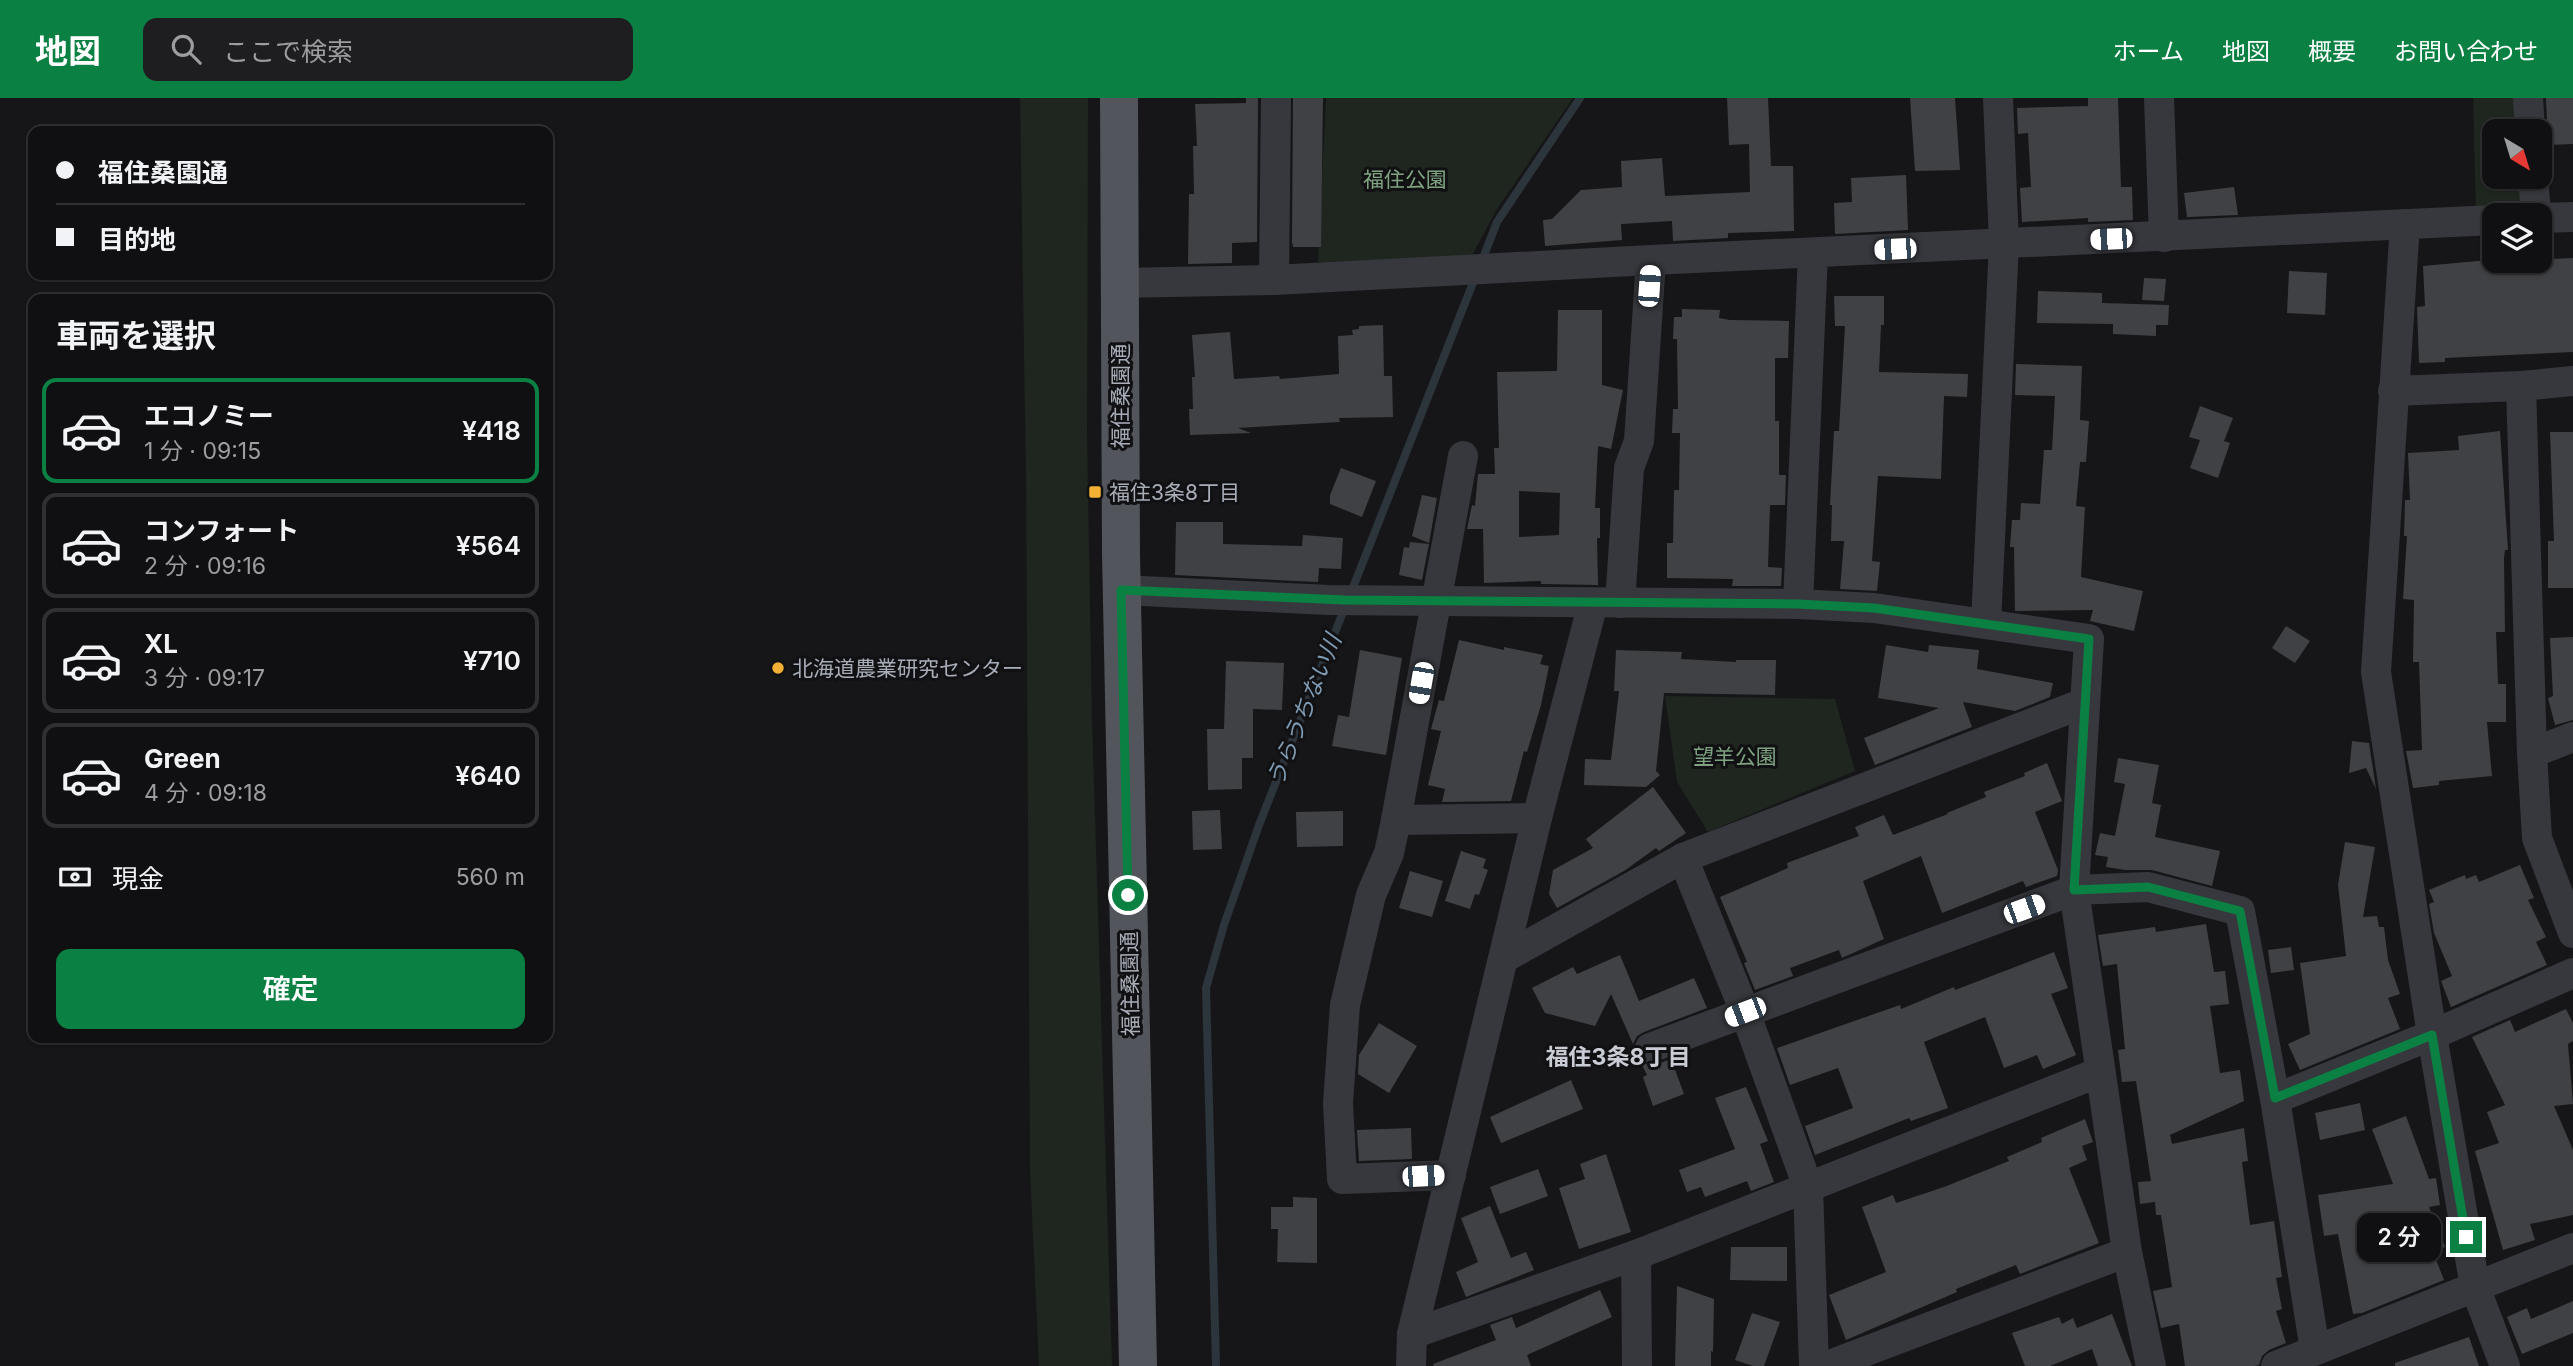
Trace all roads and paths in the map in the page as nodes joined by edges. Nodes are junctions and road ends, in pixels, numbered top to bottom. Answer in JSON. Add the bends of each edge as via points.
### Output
{"nodes":[{"id":1,"x":1119,"y":98,"type":"edge"},
{"id":2,"x":1276,"y":98,"type":"edge"},
{"id":3,"x":1998,"y":98,"type":"edge"},
{"id":4,"x":2159,"y":98,"type":"edge"},
{"id":5,"x":2528,"y":98,"type":"edge"},
{"id":6,"x":2529,"y":119,"type":"edge"},
{"id":7,"x":2573,"y":216,"type":"edge"},
{"id":8,"x":2552,"y":217,"type":"edge"},
{"id":9,"x":2482,"y":220,"type":"edge"},
{"id":10,"x":2404,"y":223,"type":"junction"},
{"id":11,"x":2164,"y":237,"type":"junction"},
{"id":12,"x":2004,"y":243,"type":"junction"},
{"id":13,"x":1813,"y":253,"type":"junction"},
{"id":14,"x":1651,"y":260,"type":"junction"},
{"id":15,"x":1274,"y":280,"type":"junction"},
{"id":16,"x":1119,"y":283,"type":"junction"},
{"id":17,"x":2573,"y":381,"type":"edge"},
{"id":18,"x":2521,"y":386,"type":"junction"},
{"id":19,"x":2393,"y":391,"type":"junction"},
{"id":20,"x":1463,"y":456,"type":"dead end"},
{"id":21,"x":1121,"y":590,"type":"junction"},
{"id":22,"x":1436,"y":601,"type":"junction"},
{"id":23,"x":1607,"y":603,"type":"junction"},
{"id":24,"x":1798,"y":604,"type":"junction"},
{"id":25,"x":1986,"y":623,"type":"junction"},
{"id":26,"x":2084,"y":703,"type":"junction"},
{"id":27,"x":2573,"y":737,"type":"edge"},
{"id":28,"x":2532,"y":753,"type":"junction"},
{"id":29,"x":1537,"y":818,"type":"junction"},
{"id":30,"x":1396,"y":820,"type":"junction"},
{"id":31,"x":1683,"y":858,"type":"junction"},
{"id":32,"x":2074,"y":890,"type":"junction"},
{"id":33,"x":2573,"y":933,"type":"edge"},
{"id":34,"x":1504,"y":958,"type":"junction"},
{"id":35,"x":2573,"y":973,"type":"edge"},
{"id":36,"x":1745,"y":1012,"type":"junction"},
{"id":37,"x":2432,"y":1035,"type":"junction"},
{"id":38,"x":1650,"y":1048,"type":"dead end"},
{"id":39,"x":2099,"y":1072,"type":"junction"},
{"id":40,"x":2275,"y":1098,"type":"junction"},
{"id":41,"x":1451,"y":1175,"type":"junction"},
{"id":42,"x":1808,"y":1187,"type":"junction"},
{"id":43,"x":2573,"y":1248,"type":"edge"},
{"id":44,"x":2127,"y":1252,"type":"junction"},
{"id":45,"x":1636,"y":1255,"type":"junction"},
{"id":46,"x":2475,"y":1287,"type":"junction"},
{"id":47,"x":1412,"y":1334,"type":"junction"},
{"id":48,"x":2315,"y":1350,"type":"junction"},
{"id":49,"x":1138,"y":1366,"type":"edge"},
{"id":50,"x":1411,"y":1366,"type":"edge"},
{"id":51,"x":1637,"y":1366,"type":"edge"},
{"id":52,"x":1814,"y":1366,"type":"edge"},
{"id":53,"x":1827,"y":1366,"type":"edge"},
{"id":54,"x":2151,"y":1366,"type":"edge"},
{"id":55,"x":2276,"y":1366,"type":"edge"},
{"id":56,"x":2505,"y":1366,"type":"edge"}],
"edges":[{"from":1,"to":16,"type":"main road","name":"福住桑園通"},
{"from":2,"to":15,"type":"street"},
{"from":3,"to":12,"type":"street"},
{"from":4,"to":11,"type":"street"},
{"from":5,"to":6,"type":"street"},
{"from":7,"to":8,"type":"street"},
{"from":9,"to":10,"type":"street"},
{"from":10,"to":11,"type":"street"},
{"from":10,"to":19,"type":"street"},
{"from":11,"to":12,"type":"street"},
{"from":12,"to":13,"type":"street"},
{"from":12,"to":25,"type":"street"},
{"from":13,"to":14,"type":"street"},
{"from":13,"to":24,"type":"street"},
{"from":14,"to":15,"type":"street"},
{"from":14,"to":23,"type":"street","via":[[1639,441],[1629,468]]},
{"from":15,"to":16,"type":"street"},
{"from":16,"to":21,"type":"main road","name":"福住桑園通"},
{"from":17,"to":18,"type":"street"},
{"from":18,"to":19,"type":"street"},
{"from":18,"to":28,"type":"street"},
{"from":19,"to":37,"type":"street","via":[[2376,672]]},
{"from":20,"to":22,"type":"street"},
{"from":21,"to":22,"type":"street"},
{"from":21,"to":49,"type":"main road","name":"福住桑園通"},
{"from":22,"to":23,"type":"street"},
{"from":22,"to":30,"type":"street"},
{"from":23,"to":24,"type":"street"},
{"from":23,"to":29,"type":"street"},
{"from":24,"to":25,"type":"street","via":[[1874,608]]},
{"from":25,"to":26,"type":"street","via":[[2089,639]]},
{"from":26,"to":31,"type":"street"},
{"from":26,"to":32,"type":"street"},
{"from":27,"to":28,"type":"street"},
{"from":28,"to":33,"type":"street","via":[[2537,838]]},
{"from":29,"to":30,"type":"street"},
{"from":29,"to":34,"type":"street"},
{"from":30,"to":41,"type":"street","via":[[1389,853],[1371,895],[1345,1005],[1338,1103],[1342,1180]]},
{"from":31,"to":34,"type":"street"},
{"from":31,"to":36,"type":"street"},
{"from":32,"to":36,"type":"street"},
{"from":32,"to":39,"type":"street"},
{"from":32,"to":40,"type":"street","via":[[2148,887],[2240,911]]},
{"from":34,"to":41,"type":"street"},
{"from":35,"to":37,"type":"street"},
{"from":36,"to":38,"type":"street"},
{"from":36,"to":42,"type":"street"},
{"from":37,"to":40,"type":"street"},
{"from":37,"to":46,"type":"street"},
{"from":39,"to":42,"type":"street"},
{"from":39,"to":44,"type":"street"},
{"from":40,"to":48,"type":"street"},
{"from":41,"to":47,"type":"street"},
{"from":42,"to":45,"type":"street"},
{"from":42,"to":52,"type":"street"},
{"from":43,"to":46,"type":"street"},
{"from":44,"to":53,"type":"street"},
{"from":44,"to":54,"type":"street"},
{"from":45,"to":47,"type":"street"},
{"from":45,"to":51,"type":"street"},
{"from":46,"to":48,"type":"street"},
{"from":46,"to":56,"type":"street"},
{"from":47,"to":50,"type":"street"},
{"from":48,"to":55,"type":"street"}]}
